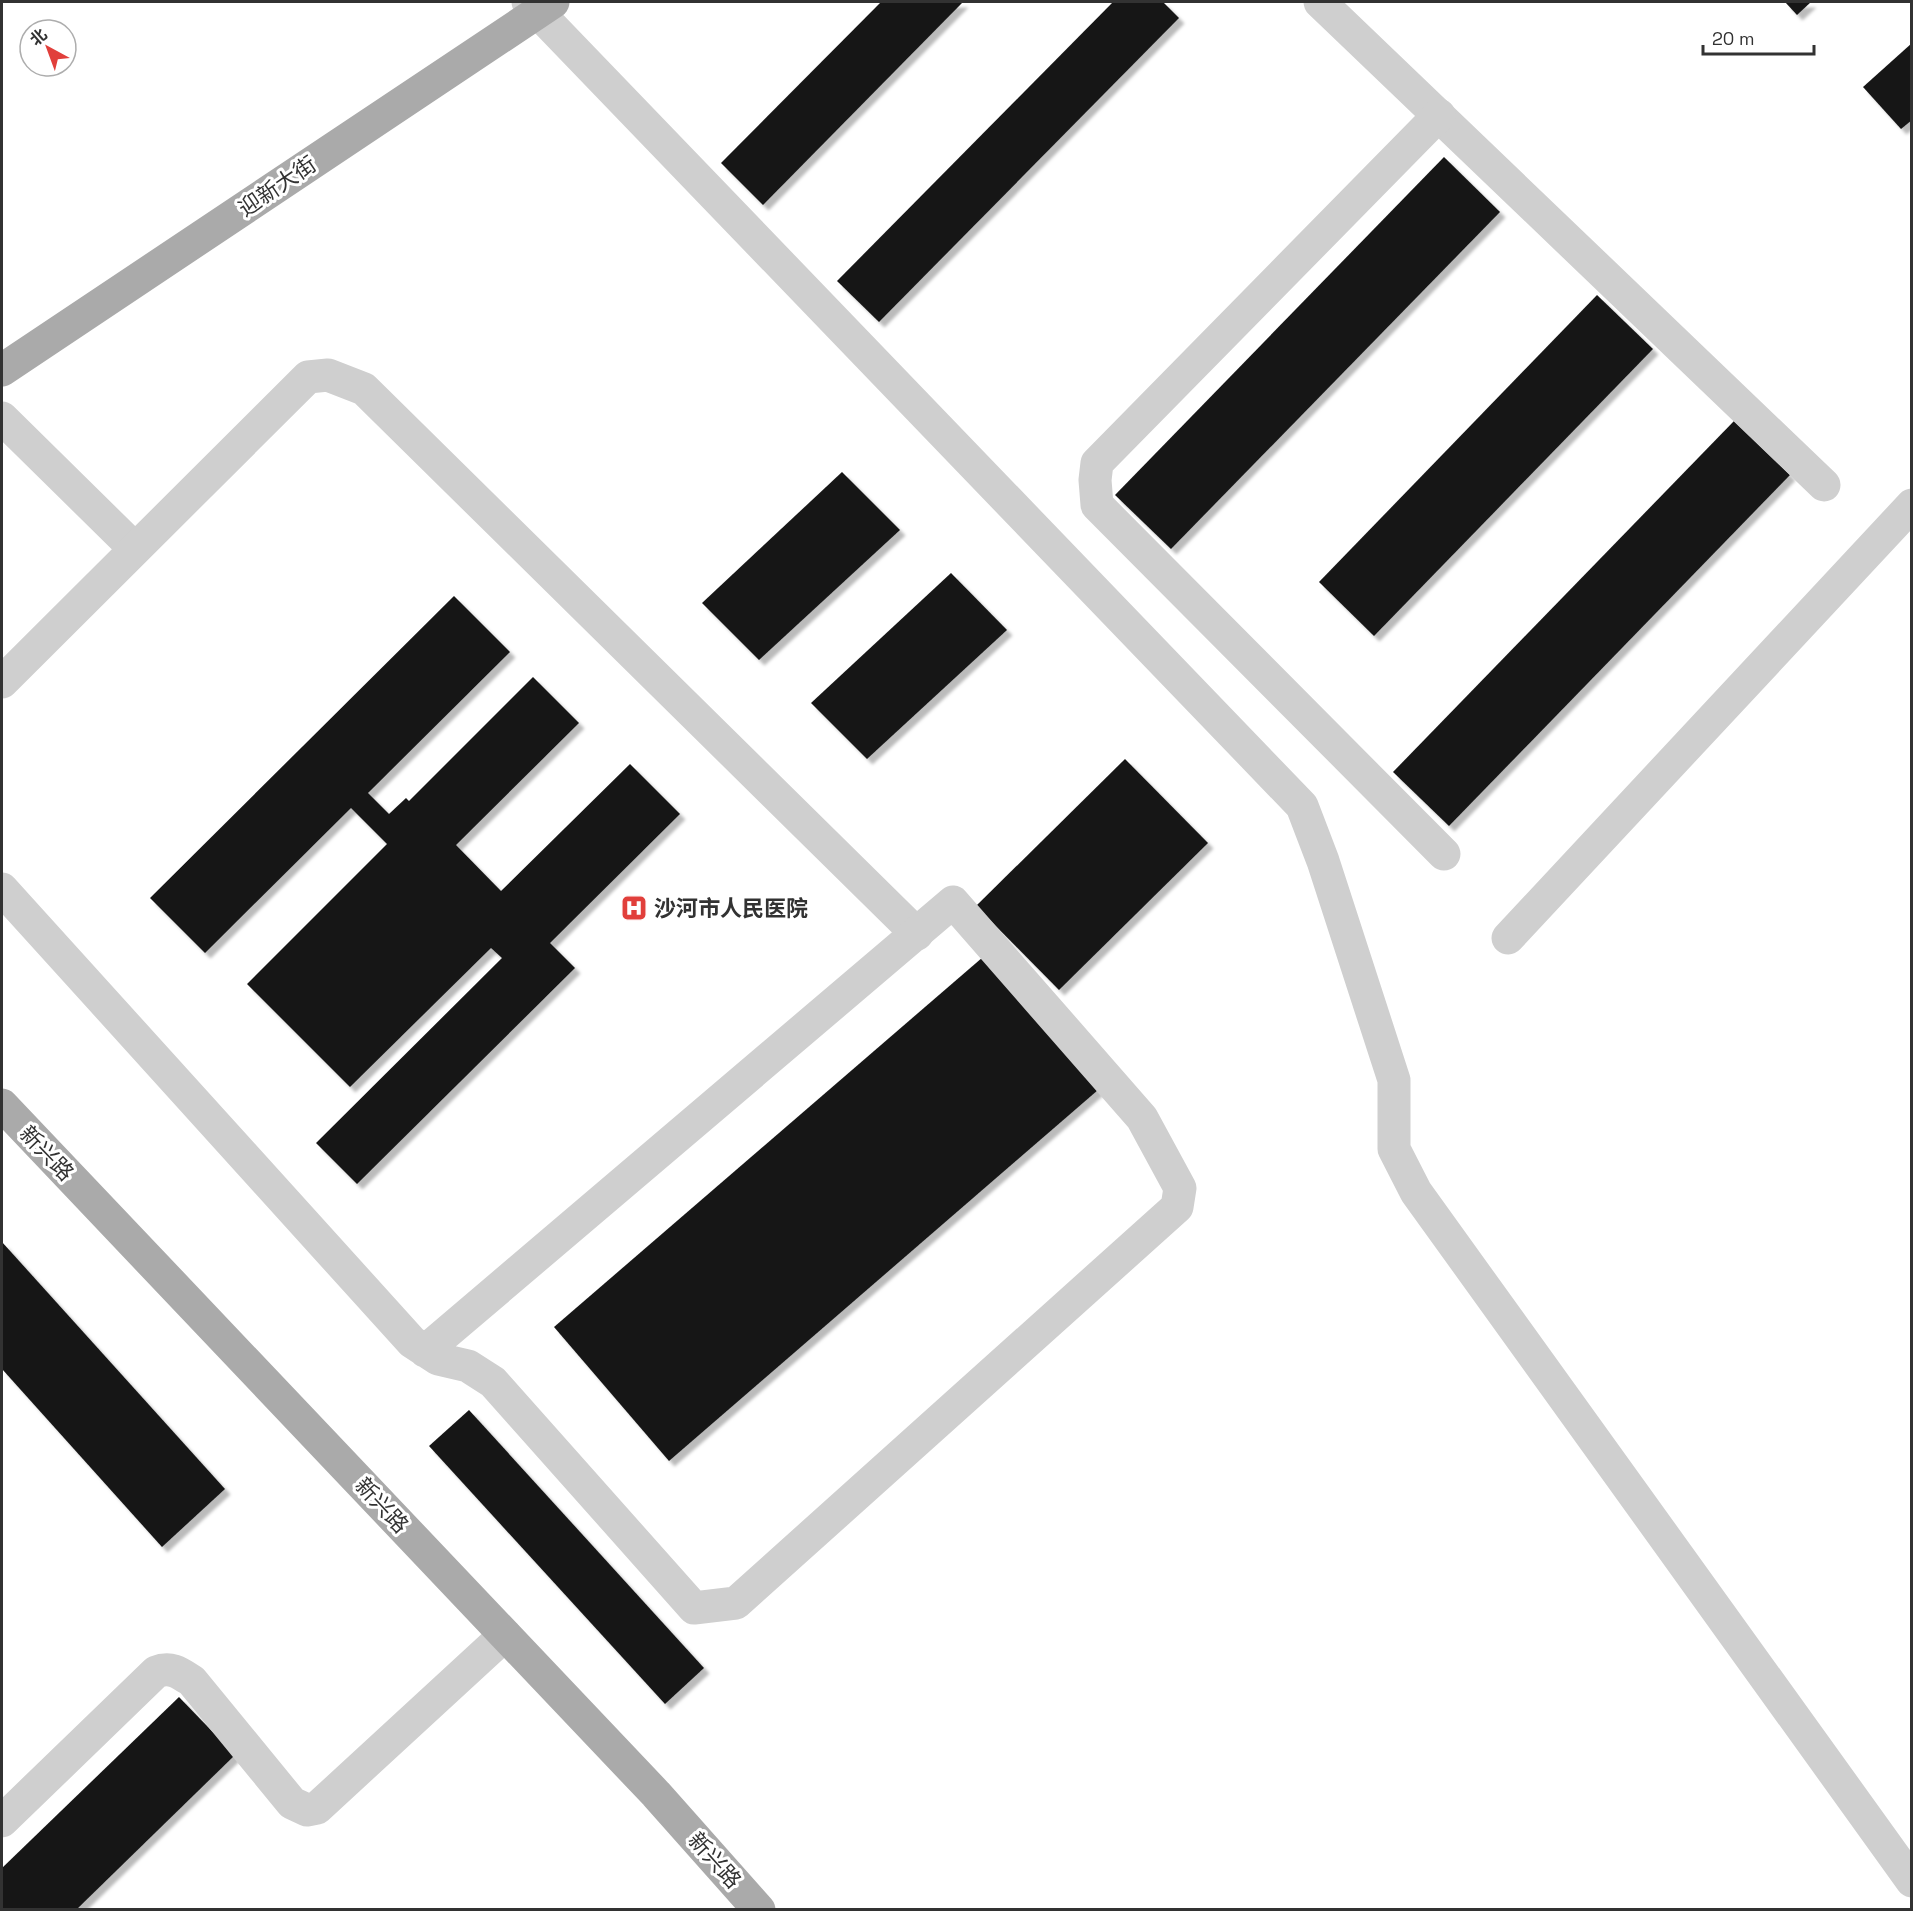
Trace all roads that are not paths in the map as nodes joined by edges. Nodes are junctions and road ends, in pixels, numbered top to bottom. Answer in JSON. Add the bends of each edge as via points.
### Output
{"nodes":[{"id":1,"x":1320,"y":2,"type":"edge"},
{"id":2,"x":540,"y":5,"type":"edge"},
{"id":3,"x":1439,"y":115,"type":"junction"},
{"id":4,"x":2,"y":370,"type":"edge"},
{"id":5,"x":2,"y":418,"type":"edge"},
{"id":6,"x":1824,"y":485,"type":"dead end"},
{"id":7,"x":1911,"y":505,"type":"edge"},
{"id":8,"x":135,"y":549,"type":"junction"},
{"id":9,"x":2,"y":682,"type":"edge"},
{"id":10,"x":1444,"y":854,"type":"dead end"},
{"id":11,"x":2,"y":889,"type":"edge"},
{"id":12,"x":917,"y":934,"type":"junction"},
{"id":13,"x":1508,"y":938,"type":"dead end"},
{"id":14,"x":2,"y":1105,"type":"edge"},
{"id":15,"x":425,"y":1351,"type":"junction"},
{"id":16,"x":505,"y":1635,"type":"junction"},
{"id":17,"x":2,"y":1821,"type":"edge"},
{"id":18,"x":1911,"y":1881,"type":"edge"},
{"id":19,"x":759,"y":1910,"type":"edge"}],
"edges":[{"from":1,"to":3,"type":"street"},
{"from":2,"to":4,"type":"main road","name":"迎新大街"},
{"from":2,"to":18,"type":"street","via":[[1302,807],[1394,1080],[1394,1149],[1416,1192]]},
{"from":3,"to":6,"type":"street"},
{"from":3,"to":10,"type":"street","via":[[1097,463],[1095,480],[1096,505]]},
{"from":5,"to":8,"type":"street"},
{"from":7,"to":13,"type":"street"},
{"from":8,"to":9,"type":"street"},
{"from":8,"to":12,"type":"street","via":[[309,377],[328,375],[364,389]]},
{"from":11,"to":15,"type":"street","via":[[412,1342]]},
{"from":12,"to":15,"type":"street"},
{"from":12,"to":15,"type":"street","via":[[953,902],[1142,1118],[1180,1188],[1177,1207],[736,1603],[694,1608],[493,1382],[468,1366],[438,1359]]},
{"from":14,"to":16,"type":"main road","name":"新兴路"},
{"from":16,"to":17,"type":"street","via":[[317,1808],[307,1810],[292,1803],[192,1682],[175,1670],[163,1670],[156,1672]]},
{"from":16,"to":19,"type":"main road","name":"新兴路","via":[[656,1794]]}]}
